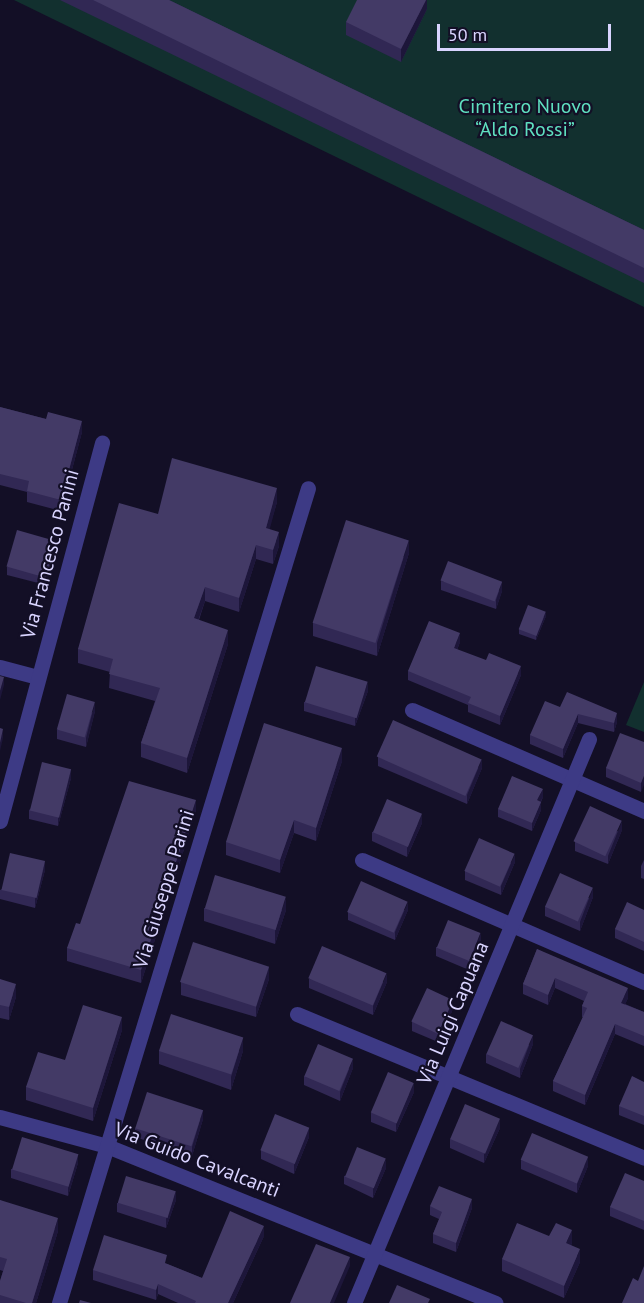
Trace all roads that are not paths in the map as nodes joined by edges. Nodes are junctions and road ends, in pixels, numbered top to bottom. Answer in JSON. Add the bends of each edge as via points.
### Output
{"nodes":[{"id":1,"x":102,"y":442,"type":"dead end"},
{"id":2,"x":308,"y":488,"type":"dead end"},
{"id":3,"x":0,"y":667,"type":"edge"},
{"id":4,"x":39,"y":677,"type":"junction"},
{"id":5,"x":412,"y":710,"type":"dead end"},
{"id":6,"x":589,"y":738,"type":"dead end"},
{"id":7,"x":573,"y":778,"type":"junction"},
{"id":8,"x":644,"y":811,"type":"edge"},
{"id":9,"x":0,"y":820,"type":"edge"},
{"id":10,"x":362,"y":860,"type":"dead end"},
{"id":11,"x":512,"y":925,"type":"junction"},
{"id":12,"x":644,"y":982,"type":"edge"},
{"id":13,"x":297,"y":1014,"type":"dead end"},
{"id":14,"x":449,"y":1077,"type":"junction"},
{"id":15,"x":0,"y":1117,"type":"edge"},
{"id":16,"x":107,"y":1146,"type":"junction"},
{"id":17,"x":644,"y":1158,"type":"edge"},
{"id":18,"x":375,"y":1252,"type":"junction"},
{"id":19,"x":59,"y":1303,"type":"edge"},
{"id":20,"x":354,"y":1303,"type":"edge"},
{"id":21,"x":496,"y":1303,"type":"edge"}],
"edges":[{"from":1,"to":4,"type":"street","name":"Via Francesco Panini"},
{"from":2,"to":16,"type":"street","name":"Via Giuseppe Parini"},
{"from":3,"to":4,"type":"street"},
{"from":4,"to":9,"type":"street","name":"Via Francesco Panini"},
{"from":5,"to":7,"type":"street"},
{"from":6,"to":7,"type":"street","name":"Via Luigi Capuana"},
{"from":7,"to":8,"type":"street"},
{"from":7,"to":11,"type":"street","name":"Via Luigi Capuana"},
{"from":10,"to":11,"type":"street"},
{"from":11,"to":12,"type":"street"},
{"from":11,"to":14,"type":"street","name":"Via Luigi Capuana"},
{"from":13,"to":14,"type":"street"},
{"from":14,"to":17,"type":"street"},
{"from":14,"to":18,"type":"street","name":"Via Luigi Capuana"},
{"from":15,"to":16,"type":"street","name":"Via Guido Cavalcanti"},
{"from":16,"to":18,"type":"street","name":"Via Guido Cavalcanti"},
{"from":16,"to":19,"type":"street","name":"Via Giuseppe Parini"},
{"from":18,"to":20,"type":"street","name":"Via Luigi Capuana"},
{"from":18,"to":21,"type":"street","name":"Via Guido Cavalcanti"}]}
